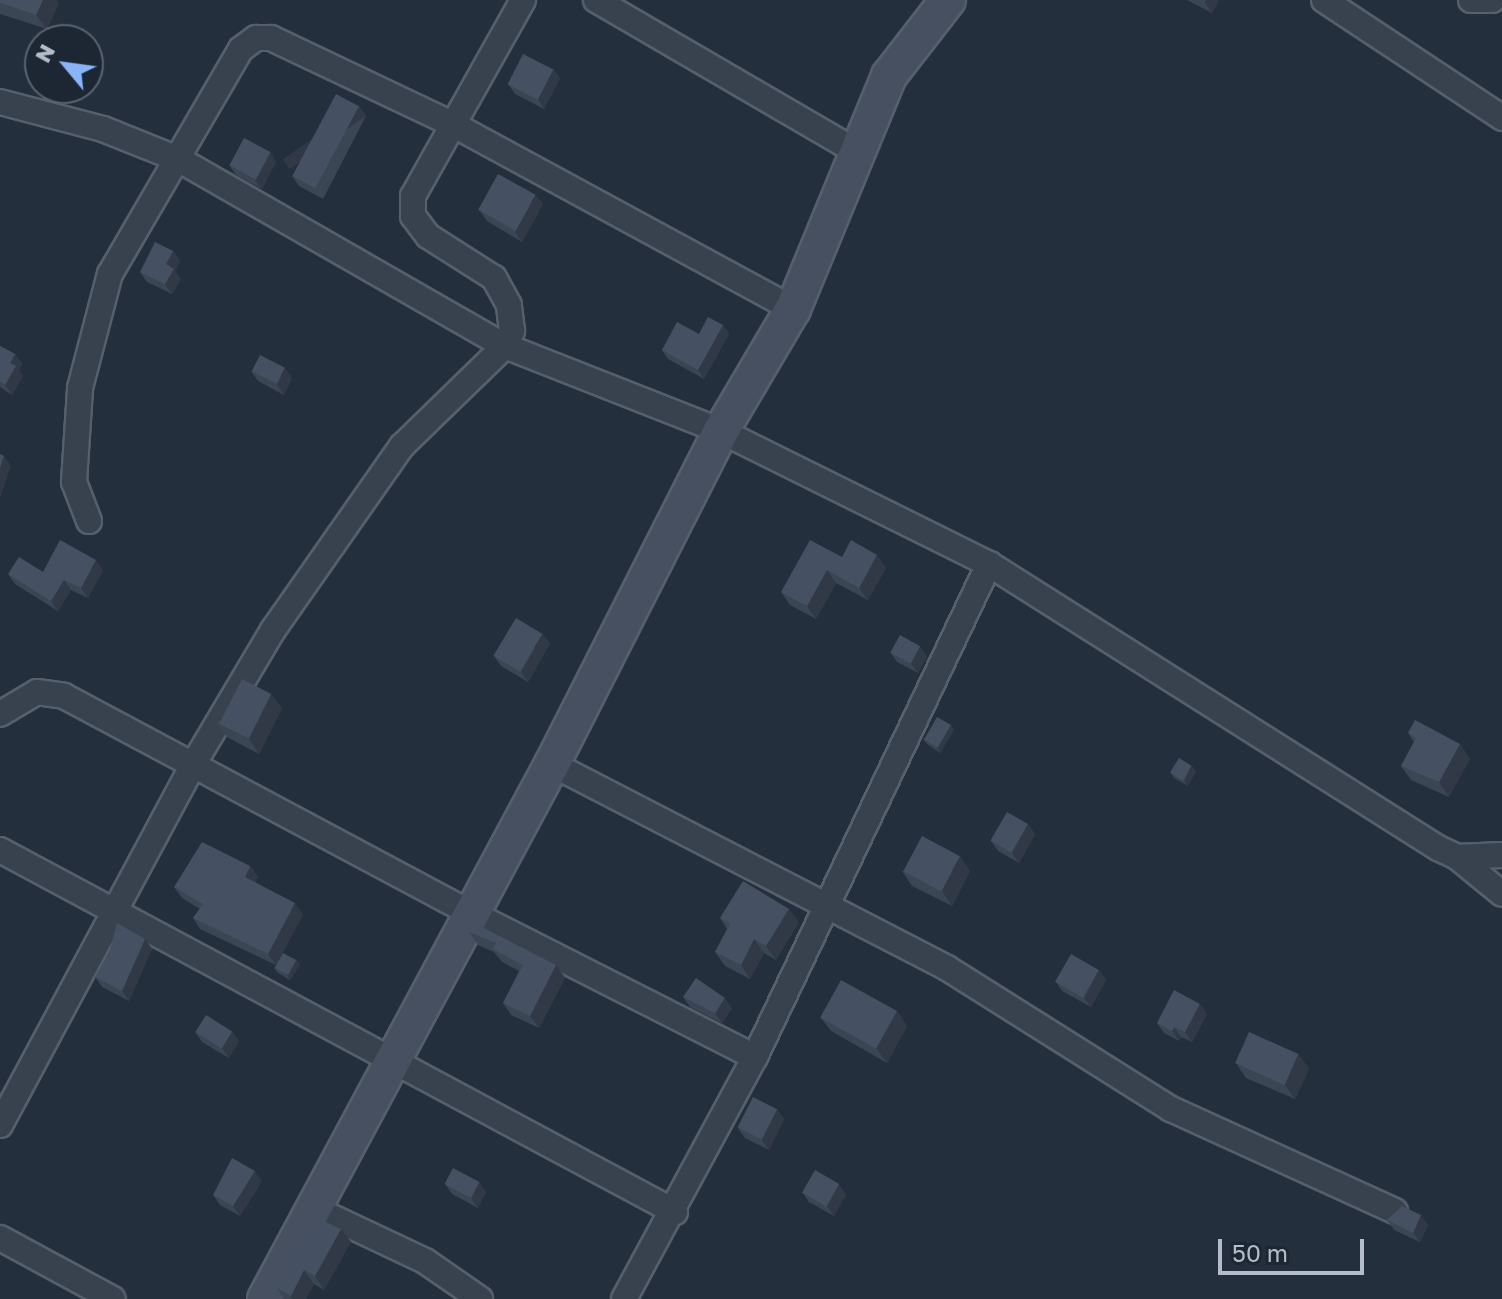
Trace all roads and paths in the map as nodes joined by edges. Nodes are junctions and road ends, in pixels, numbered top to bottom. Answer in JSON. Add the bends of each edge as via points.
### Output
{"nodes":[{"id":1,"x":523,"y":0,"type":"edge"},
{"id":2,"x":596,"y":0,"type":"edge"},
{"id":3,"x":948,"y":0,"type":"edge"},
{"id":4,"x":1324,"y":0,"type":"edge"},
{"id":5,"x":1471,"y":0,"type":"edge"},
{"id":6,"x":1492,"y":0,"type":"edge"},
{"id":7,"x":0,"y":102,"type":"edge"},
{"id":8,"x":1502,"y":118,"type":"edge"},
{"id":9,"x":454,"y":125,"type":"junction"},
{"id":10,"x":855,"y":151,"type":"junction"},
{"id":11,"x":178,"y":159,"type":"junction"},
{"id":12,"x":793,"y":309,"type":"junction"},
{"id":13,"x":505,"y":346,"type":"junction"},
{"id":14,"x":721,"y":431,"type":"junction"},
{"id":15,"x":89,"y":521,"type":"dead end"},
{"id":16,"x":989,"y":564,"type":"junction"},
{"id":17,"x":0,"y":714,"type":"edge"},
{"id":18,"x":194,"y":763,"type":"junction"},
{"id":19,"x":552,"y":764,"type":"junction"},
{"id":20,"x":0,"y":850,"type":"edge"},
{"id":21,"x":1502,"y":855,"type":"edge"},
{"id":22,"x":1457,"y":857,"type":"junction"},
{"id":23,"x":1502,"y":894,"type":"edge"},
{"id":24,"x":827,"y":906,"type":"junction"},
{"id":25,"x":118,"y":913,"type":"junction"},
{"id":26,"x":473,"y":914,"type":"junction"},
{"id":27,"x":755,"y":1057,"type":"junction"},
{"id":28,"x":394,"y":1059,"type":"junction"},
{"id":29,"x":0,"y":1125,"type":"edge"},
{"id":30,"x":315,"y":1209,"type":"junction"},
{"id":31,"x":1395,"y":1211,"type":"edge"},
{"id":32,"x":675,"y":1212,"type":"junction"},
{"id":33,"x":0,"y":1238,"type":"edge"},
{"id":34,"x":113,"y":1299,"type":"edge"},
{"id":35,"x":265,"y":1299,"type":"edge"},
{"id":36,"x":480,"y":1299,"type":"edge"},
{"id":37,"x":624,"y":1299,"type":"edge"}],
"edges":[{"from":1,"to":9,"type":"street"},
{"from":2,"to":10,"type":"street"},
{"from":3,"to":10,"type":"street","via":[[889,76]]},
{"from":4,"to":8,"type":"street"},
{"from":5,"to":6,"type":"street"},
{"from":7,"to":11,"type":"street","via":[[103,129]]},
{"from":9,"to":11,"type":"street","via":[[271,38],[256,38],[241,49]]},
{"from":9,"to":12,"type":"street"},
{"from":9,"to":13,"type":"street","via":[[413,196],[413,216],[428,236],[494,278],[509,305],[512,331]]},
{"from":10,"to":12,"type":"street"},
{"from":11,"to":13,"type":"street"},
{"from":11,"to":15,"type":"street","via":[[110,274],[95,320],[80,388],[74,457],[74,482]]},
{"from":12,"to":14,"type":"street"},
{"from":13,"to":14,"type":"street"},
{"from":13,"to":18,"type":"street","via":[[402,446],[378,477],[273,630]]},
{"from":14,"to":16,"type":"street"},
{"from":14,"to":19,"type":"street"},
{"from":16,"to":22,"type":"street"},
{"from":16,"to":24,"type":"street"},
{"from":17,"to":18,"type":"street","via":[[37,692],[50,692]]},
{"from":18,"to":25,"type":"street"},
{"from":18,"to":26,"type":"street"},
{"from":19,"to":24,"type":"street"},
{"from":19,"to":26,"type":"street"},
{"from":20,"to":25,"type":"street"},
{"from":21,"to":22,"type":"street"},
{"from":22,"to":23,"type":"street"},
{"from":24,"to":27,"type":"street"},
{"from":24,"to":31,"type":"street","via":[[947,968],[1171,1109]]},
{"from":25,"to":28,"type":"street"},
{"from":25,"to":29,"type":"street"},
{"from":26,"to":27,"type":"street"},
{"from":26,"to":28,"type":"street"},
{"from":27,"to":32,"type":"street"},
{"from":28,"to":30,"type":"street"},
{"from":28,"to":32,"type":"street"},
{"from":30,"to":35,"type":"street"},
{"from":30,"to":36,"type":"street","via":[[425,1261]]},
{"from":32,"to":37,"type":"street"},
{"from":33,"to":34,"type":"street"}]}
